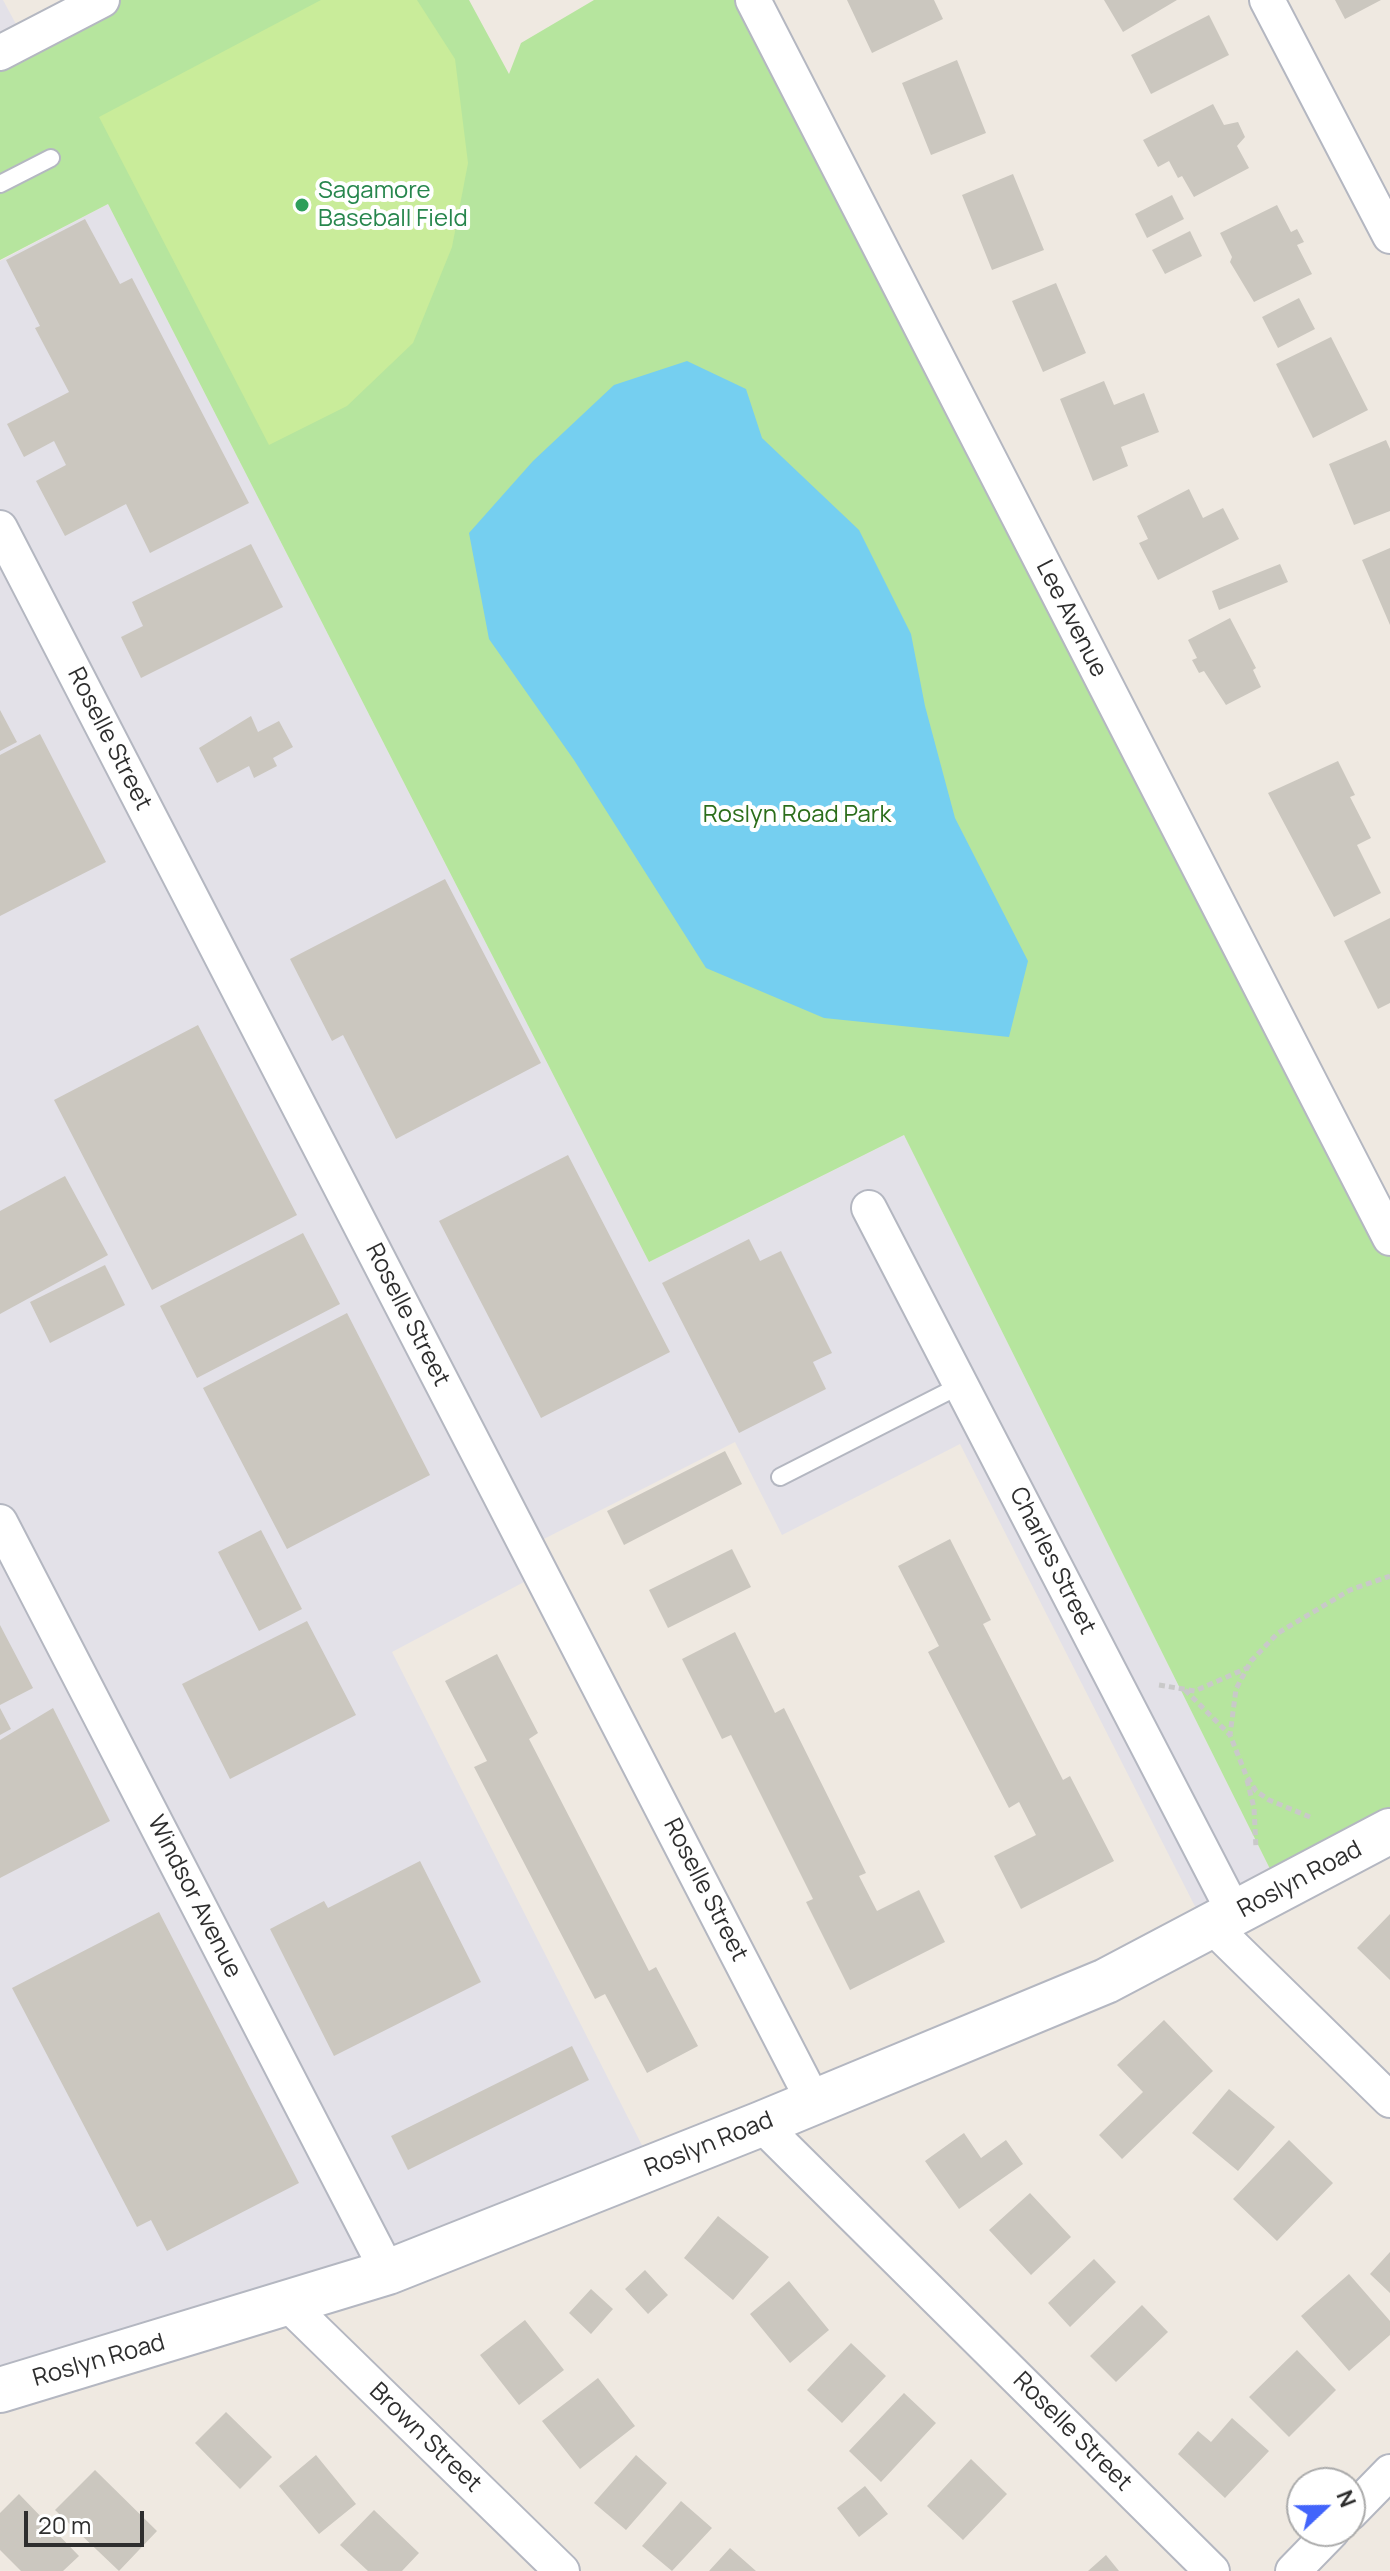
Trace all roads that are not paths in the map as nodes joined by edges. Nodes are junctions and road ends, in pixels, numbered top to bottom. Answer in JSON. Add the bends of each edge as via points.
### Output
{"nodes":[{"id":1,"x":102,"y":0,"type":"edge"},
{"id":2,"x":753,"y":0,"type":"edge"},
{"id":3,"x":1267,"y":0,"type":"edge"},
{"id":4,"x":0,"y":53,"type":"edge"},
{"id":5,"x":51,"y":158,"type":"dead end"},
{"id":6,"x":0,"y":184,"type":"edge"},
{"id":7,"x":1390,"y":236,"type":"edge"},
{"id":8,"x":0,"y":528,"type":"edge"},
{"id":9,"x":869,"y":1208,"type":"dead end"},
{"id":10,"x":1390,"y":1238,"type":"edge"},
{"id":11,"x":961,"y":1385,"type":"junction"},
{"id":12,"x":780,"y":1477,"type":"dead end"},
{"id":13,"x":0,"y":1522,"type":"edge"},
{"id":14,"x":1390,"y":1831,"type":"edge"},
{"id":15,"x":1224,"y":1920,"type":"junction"},
{"id":16,"x":1390,"y":2100,"type":"edge"},
{"id":17,"x":814,"y":2102,"type":"junction"},
{"id":18,"x":761,"y":2124,"type":"junction"},
{"id":19,"x":388,"y":2272,"type":"junction"},
{"id":20,"x":288,"y":2304,"type":"junction"},
{"id":21,"x":0,"y":2390,"type":"edge"},
{"id":22,"x":1390,"y":2472,"type":"edge"},
{"id":23,"x":1366,"y":2497,"type":"edge"},
{"id":24,"x":1316,"y":2547,"type":"edge"},
{"id":25,"x":562,"y":2571,"type":"edge"},
{"id":26,"x":1212,"y":2571,"type":"edge"},
{"id":27,"x":1293,"y":2571,"type":"edge"}],
"edges":[{"from":1,"to":4,"type":"street"},
{"from":2,"to":10,"type":"street","name":"Lee Avenue"},
{"from":3,"to":7,"type":"street"},
{"from":5,"to":6,"type":"lane"},
{"from":8,"to":17,"type":"street","name":"Roselle Street"},
{"from":9,"to":11,"type":"street","name":"Charles Street"},
{"from":11,"to":12,"type":"lane"},
{"from":11,"to":15,"type":"street","name":"Charles Street","via":[[1121,1693]]},
{"from":13,"to":19,"type":"street","name":"Windsor Avenue"},
{"from":14,"to":15,"type":"main road","name":"Roslyn Road"},
{"from":15,"to":16,"type":"street","name":"Charles Street"},
{"from":15,"to":17,"type":"main road","name":"Roslyn Road","via":[[1082,1992]]},
{"from":17,"to":18,"type":"main road","name":"Roslyn Road"},
{"from":18,"to":19,"type":"main road","name":"Roslyn Road"},
{"from":18,"to":26,"type":"street","name":"Roselle Street"},
{"from":19,"to":20,"type":"main road","name":"Roslyn Road"},
{"from":20,"to":21,"type":"main road","name":"Roslyn Road"},
{"from":20,"to":25,"type":"street","name":"Brown Street"},
{"from":22,"to":23,"type":"street"},
{"from":24,"to":27,"type":"street"}]}
